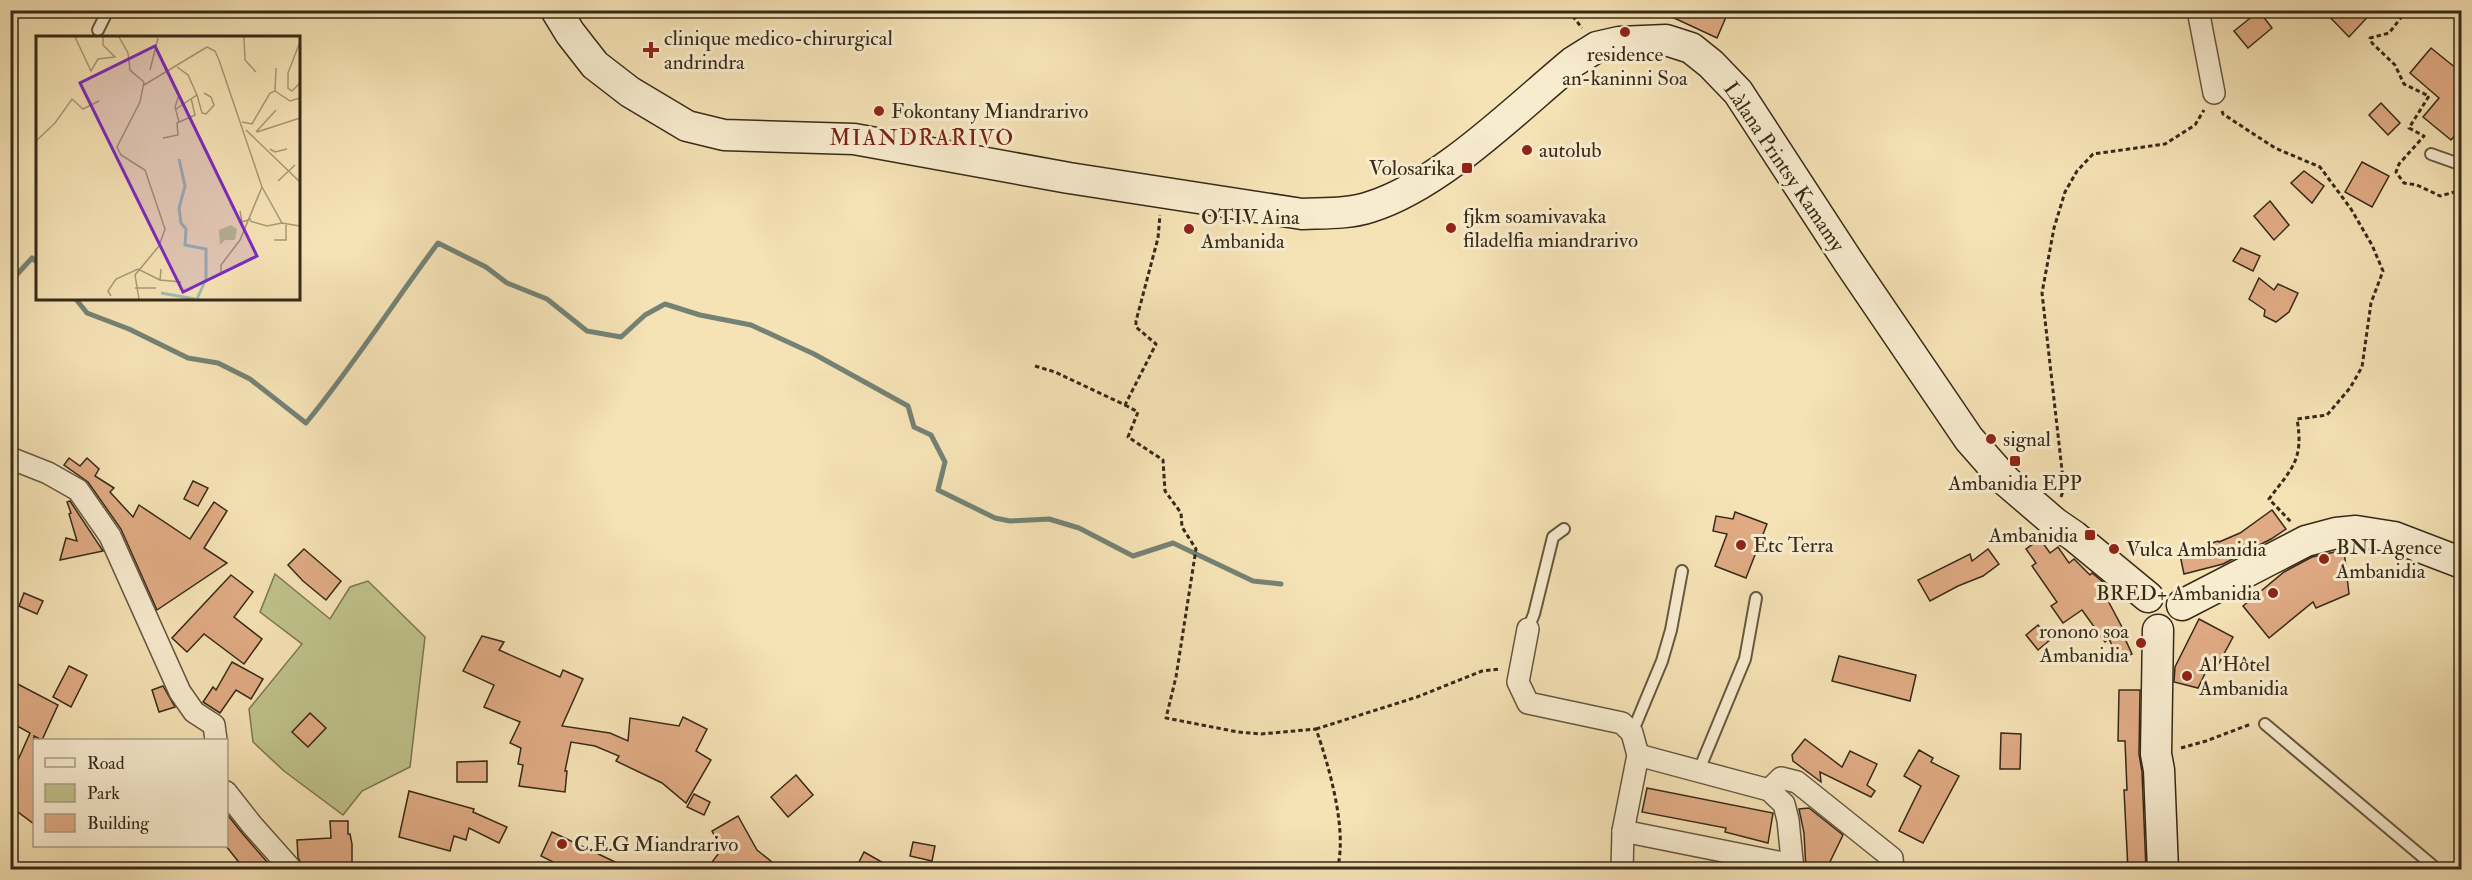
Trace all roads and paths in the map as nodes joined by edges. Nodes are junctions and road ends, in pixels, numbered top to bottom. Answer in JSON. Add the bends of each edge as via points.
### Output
{"nodes":[{"id":1,"x":108,"y":10,"type":"edge"},
{"id":2,"x":556,"y":10,"type":"edge"},
{"id":3,"x":2198,"y":10,"type":"edge"},
{"id":4,"x":2408,"y":10,"type":"edge"},
{"id":5,"x":98,"y":30,"type":"dead end"},
{"id":6,"x":2214,"y":93,"type":"junction"},
{"id":7,"x":2431,"y":154,"type":"dead end"},
{"id":8,"x":2462,"y":165,"type":"edge"},
{"id":9,"x":2462,"y":190,"type":"edge"},
{"id":10,"x":1162,"y":192,"type":"junction"},
{"id":11,"x":1035,"y":366,"type":"dead end"},
{"id":12,"x":1125,"y":405,"type":"junction"},
{"id":13,"x":10,"y":458,"type":"edge"},
{"id":14,"x":2055,"y":523,"type":"junction"},
{"id":15,"x":1564,"y":529,"type":"dead end"},
{"id":16,"x":2306,"y":541,"type":"junction"},
{"id":17,"x":2462,"y":563,"type":"edge"},
{"id":18,"x":1682,"y":571,"type":"dead end"},
{"id":19,"x":2148,"y":597,"type":"junction"},
{"id":20,"x":1756,"y":598,"type":"dead end"},
{"id":21,"x":2182,"y":605,"type":"junction"},
{"id":22,"x":1528,"y":629,"type":"joint"},
{"id":23,"x":2158,"y":630,"type":"junction"},
{"id":24,"x":1521,"y":666,"type":"junction"},
{"id":25,"x":2265,"y":724,"type":"joint"},
{"id":26,"x":1316,"y":729,"type":"junction"},
{"id":27,"x":1632,"y":733,"type":"junction"},
{"id":28,"x":216,"y":739,"type":"edge"},
{"id":29,"x":2156,"y":754,"type":"junction"},
{"id":30,"x":1638,"y":755,"type":"junction"},
{"id":31,"x":1699,"y":770,"type":"junction"},
{"id":32,"x":1769,"y":790,"type":"junction"},
{"id":33,"x":228,"y":795,"type":"edge"},
{"id":34,"x":1623,"y":831,"type":"junction"},
{"id":35,"x":690,"y":863,"type":"dead end"},
{"id":36,"x":1793,"y":867,"type":"edge"},
{"id":37,"x":292,"y":870,"type":"edge"},
{"id":38,"x":685,"y":870,"type":"edge"},
{"id":39,"x":1337,"y":870,"type":"edge"},
{"id":40,"x":1622,"y":870,"type":"edge"},
{"id":41,"x":1893,"y":870,"type":"edge"},
{"id":42,"x":2163,"y":870,"type":"edge"},
{"id":43,"x":2438,"y":870,"type":"edge"}],
"edges":[{"from":1,"to":5,"type":"lane"},
{"from":2,"to":10,"type":"street","name":"Làlana Printsy Kamamy","via":[[595,65],[630,92],[687,126],[724,135],[854,140]]},
{"from":3,"to":6,"type":"street"},
{"from":4,"to":9,"type":"path","via":[[2389,33],[2370,38],[2395,65],[2404,84],[2429,96],[2409,128],[2424,136],[2396,172],[2404,183],[2440,196]]},
{"from":6,"to":14,"type":"path","via":[[2195,125],[2165,144],[2094,154],[2077,171],[2066,192],[2054,228],[2042,293],[2064,488]]},
{"from":6,"to":16,"type":"path","via":[[2223,114],[2276,148],[2320,167],[2351,209],[2383,271],[2371,303],[2362,367],[2327,415],[2296,419],[2300,436],[2298,458],[2269,499],[2285,512]]},
{"from":7,"to":8,"type":"lane"},
{"from":10,"to":12,"type":"path","via":[[1158,238],[1136,321],[1136,327],[1156,344]]},
{"from":10,"to":14,"type":"street","name":"Làlana Printsy Kamamy","via":[[1302,214],[1368,208],[1432,177],[1573,62],[1597,47],[1666,40],[1691,48],[1738,92],[1969,438],[2006,481]]},
{"from":11,"to":12,"type":"path"},
{"from":12,"to":26,"type":"path","via":[[1138,412],[1128,437],[1163,460],[1165,491],[1181,513],[1182,527],[1196,549],[1166,718],[1261,734]]},
{"from":13,"to":28,"type":"street","via":[[78,489],[110,536],[180,692],[194,712],[214,725]]},
{"from":14,"to":19,"type":"street","name":"Làlana Printsy Kamamy"},
{"from":15,"to":22,"type":"lane","via":[[1553,537]]},
{"from":16,"to":17,"type":"street","via":[[2356,531],[2394,537]]},
{"from":16,"to":21,"type":"street"},
{"from":18,"to":27,"type":"lane","via":[[1662,661]]},
{"from":19,"to":21,"type":"street","via":[[2165,590]]},
{"from":19,"to":23,"type":"street","via":[[2144,619]]},
{"from":20,"to":31,"type":"lane","via":[[1745,659]]},
{"from":21,"to":23,"type":"street","via":[[2183,614],[2176,626]]},
{"from":22,"to":24,"type":"street"},
{"from":23,"to":29,"type":"street"},
{"from":24,"to":26,"type":"path","via":[[1482,671],[1417,697]]},
{"from":24,"to":27,"type":"street","via":[[1518,682],[1528,703],[1622,723]]},
{"from":25,"to":29,"type":"path","via":[[2249,724]]},
{"from":25,"to":43,"type":"lane"},
{"from":26,"to":39,"type":"path","via":[[1339,818]]},
{"from":27,"to":30,"type":"street"},
{"from":29,"to":42,"type":"street"},
{"from":30,"to":31,"type":"street"},
{"from":30,"to":34,"type":"street"},
{"from":31,"to":32,"type":"street"},
{"from":32,"to":36,"type":"street","via":[[1784,804]]},
{"from":32,"to":41,"type":"street","via":[[1781,778],[1797,782],[1892,858]]},
{"from":33,"to":37,"type":"street"},
{"from":34,"to":36,"type":"street"},
{"from":34,"to":40,"type":"street"},
{"from":35,"to":38,"type":"path"}]}
